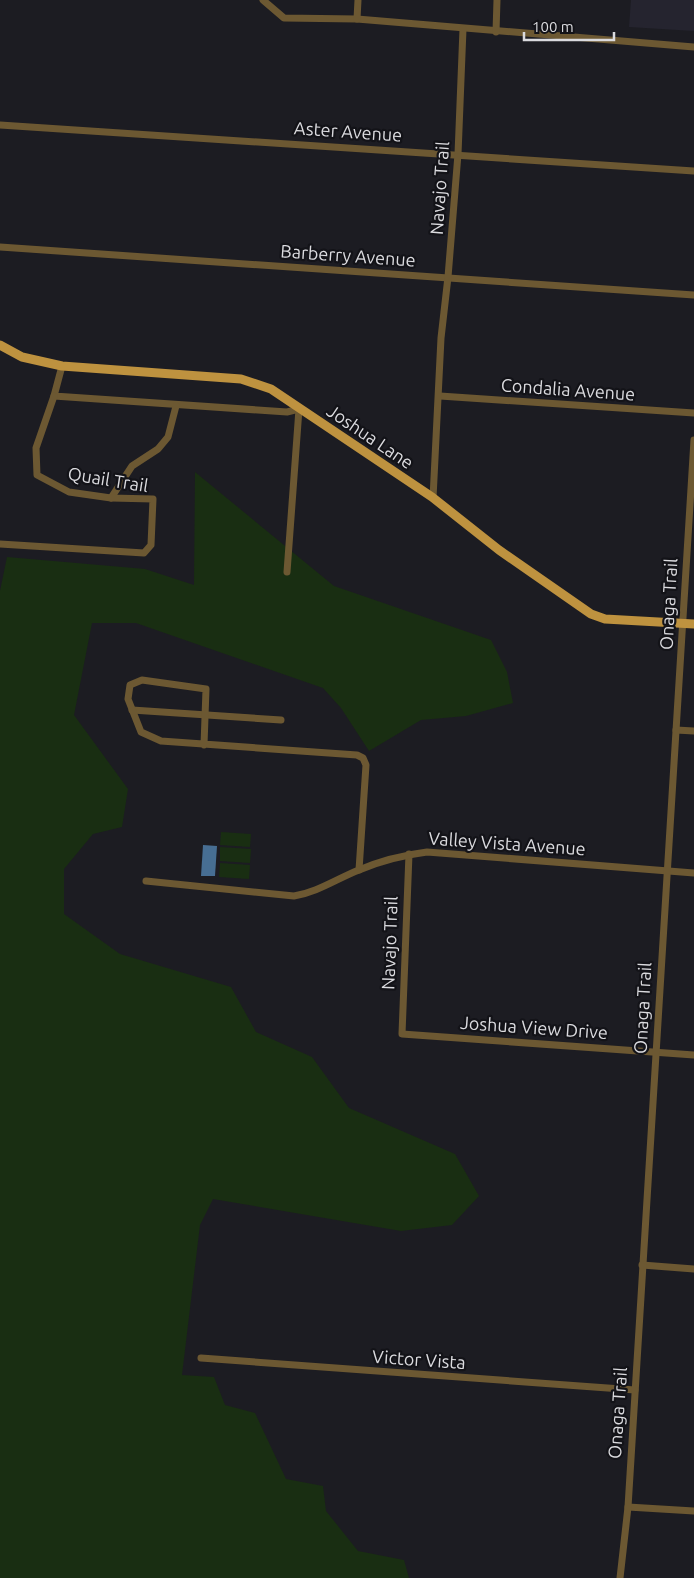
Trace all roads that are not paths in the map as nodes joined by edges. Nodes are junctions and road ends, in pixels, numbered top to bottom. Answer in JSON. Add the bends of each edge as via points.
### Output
{"nodes":[{"id":1,"x":263,"y":0,"type":"edge"},
{"id":2,"x":358,"y":0,"type":"edge"},
{"id":3,"x":497,"y":0,"type":"edge"},
{"id":4,"x":357,"y":20,"type":"junction"},
{"id":5,"x":463,"y":29,"type":"junction"},
{"id":6,"x":496,"y":32,"type":"junction"},
{"id":7,"x":694,"y":47,"type":"edge"},
{"id":8,"x":0,"y":125,"type":"edge"},
{"id":9,"x":458,"y":154,"type":"junction"},
{"id":10,"x":694,"y":171,"type":"edge"},
{"id":11,"x":0,"y":247,"type":"edge"},
{"id":12,"x":448,"y":278,"type":"junction"},
{"id":13,"x":694,"y":295,"type":"edge"},
{"id":14,"x":0,"y":345,"type":"edge"},
{"id":15,"x":62,"y":366,"type":"junction"},
{"id":16,"x":54,"y":396,"type":"junction"},
{"id":17,"x":440,"y":396,"type":"junction"},
{"id":18,"x":176,"y":406,"type":"junction"},
{"id":19,"x":299,"y":409,"type":"junction"},
{"id":20,"x":694,"y":413,"type":"edge"},
{"id":21,"x":694,"y":440,"type":"edge"},
{"id":22,"x":111,"y":498,"type":"junction"},
{"id":23,"x":433,"y":498,"type":"junction"},
{"id":24,"x":691,"y":517,"type":"edge"},
{"id":25,"x":0,"y":544,"type":"edge"},
{"id":26,"x":287,"y":572,"type":"dead end"},
{"id":27,"x":684,"y":624,"type":"junction"},
{"id":28,"x":694,"y":624,"type":"edge"},
{"id":29,"x":132,"y":710,"type":"junction"},
{"id":30,"x":206,"y":717,"type":"junction"},
{"id":31,"x":281,"y":720,"type":"dead end"},
{"id":32,"x":676,"y":730,"type":"junction"},
{"id":33,"x":694,"y":731,"type":"edge"},
{"id":34,"x":204,"y":745,"type":"junction"},
{"id":35,"x":409,"y":854,"type":"junction"},
{"id":36,"x":359,"y":870,"type":"junction"},
{"id":37,"x":666,"y":870,"type":"junction"},
{"id":38,"x":694,"y":873,"type":"edge"},
{"id":39,"x":146,"y":881,"type":"dead end"},
{"id":40,"x":402,"y":1034,"type":"joint"},
{"id":41,"x":656,"y":1052,"type":"junction"},
{"id":42,"x":694,"y":1055,"type":"edge"},
{"id":43,"x":642,"y":1265,"type":"junction"},
{"id":44,"x":694,"y":1269,"type":"edge"},
{"id":45,"x":201,"y":1358,"type":"dead end"},
{"id":46,"x":635,"y":1390,"type":"junction"},
{"id":47,"x":628,"y":1507,"type":"junction"},
{"id":48,"x":694,"y":1511,"type":"edge"},
{"id":49,"x":620,"y":1578,"type":"edge"}],
"edges":[{"from":1,"to":4,"type":"street","via":[[284,18]]},
{"from":2,"to":4,"type":"street"},
{"from":3,"to":6,"type":"street"},
{"from":4,"to":5,"type":"street"},
{"from":5,"to":6,"type":"street"},
{"from":5,"to":9,"type":"street","name":"Navajo Trail"},
{"from":6,"to":7,"type":"street"},
{"from":8,"to":9,"type":"street","name":"Aster Avenue"},
{"from":9,"to":10,"type":"street","name":"Aster Avenue"},
{"from":9,"to":12,"type":"street","name":"Navajo Trail"},
{"from":11,"to":12,"type":"street","name":"Barberry Avenue"},
{"from":12,"to":13,"type":"street","name":"Barberry Avenue"},
{"from":12,"to":17,"type":"street","name":"Navajo Trail","via":[[441,338]]},
{"from":14,"to":15,"type":"main road","name":"Joshua Lane","via":[[22,357]]},
{"from":15,"to":16,"type":"street"},
{"from":15,"to":19,"type":"main road","name":"Joshua Lane","via":[[241,379],[271,389]]},
{"from":16,"to":18,"type":"street"},
{"from":16,"to":22,"type":"street","name":"Quail Trail","via":[[36,448],[37,475],[69,492]]},
{"from":17,"to":20,"type":"street","name":"Condalia Avenue"},
{"from":17,"to":23,"type":"street","name":"Navajo Trail"},
{"from":18,"to":19,"type":"street","via":[[287,412]]},
{"from":18,"to":22,"type":"street","via":[[168,437],[158,449],[132,466]]},
{"from":19,"to":23,"type":"main road","name":"Joshua Lane"},
{"from":19,"to":26,"type":"street"},
{"from":21,"to":24,"type":"street","name":"Onaga Trail"},
{"from":22,"to":25,"type":"street","name":"Quail Trail","via":[[153,499],[151,546],[144,552]]},
{"from":23,"to":27,"type":"main road","name":"Joshua Lane","via":[[499,550],[591,614],[605,619]]},
{"from":24,"to":27,"type":"street","name":"Onaga Trail"},
{"from":27,"to":28,"type":"main road","name":"Joshua Lane"},
{"from":27,"to":32,"type":"street","name":"Onaga Trail"},
{"from":29,"to":30,"type":"street"},
{"from":29,"to":30,"type":"street","via":[[128,698],[130,685],[142,680],[206,689]]},
{"from":29,"to":34,"type":"street","via":[[141,732],[162,741]]},
{"from":30,"to":31,"type":"street"},
{"from":30,"to":34,"type":"street"},
{"from":32,"to":33,"type":"street"},
{"from":32,"to":37,"type":"street","name":"Onaga Trail"},
{"from":34,"to":36,"type":"street","via":[[363,758],[366,764]]},
{"from":35,"to":36,"type":"street","name":"Valley Vista Avenue"},
{"from":35,"to":37,"type":"street","name":"Valley Vista Avenue","via":[[427,852]]},
{"from":35,"to":40,"type":"street","name":"Navajo Trail"},
{"from":36,"to":39,"type":"street","name":"Valley Vista Avenue","via":[[313,892],[294,896]]},
{"from":37,"to":38,"type":"street","name":"Valley Vista Avenue"},
{"from":37,"to":41,"type":"street","name":"Onaga Trail"},
{"from":40,"to":41,"type":"street","name":"Joshua View Drive"},
{"from":41,"to":42,"type":"street","name":"Joshua View Drive"},
{"from":41,"to":43,"type":"street","name":"Onaga Trail"},
{"from":43,"to":44,"type":"street"},
{"from":43,"to":46,"type":"street","name":"Onaga Trail"},
{"from":45,"to":46,"type":"street","name":"Victor Vista"},
{"from":46,"to":47,"type":"street","name":"Onaga Trail"},
{"from":47,"to":48,"type":"street"},
{"from":47,"to":49,"type":"street","name":"Onaga Trail"}]}
